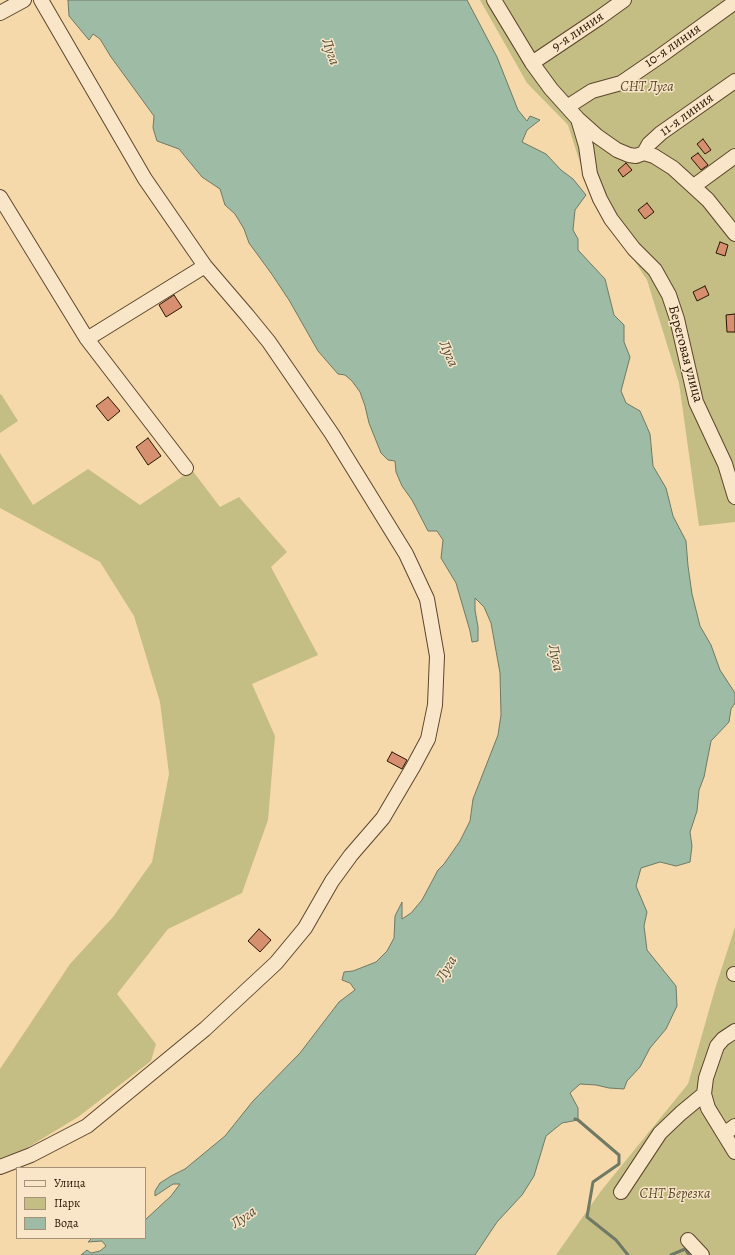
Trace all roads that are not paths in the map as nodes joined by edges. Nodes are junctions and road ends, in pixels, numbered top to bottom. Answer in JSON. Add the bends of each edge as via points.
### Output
{"nodes":[{"id":1,"x":24,"y":0,"type":"edge"},
{"id":2,"x":41,"y":0,"type":"edge"},
{"id":3,"x":624,"y":0,"type":"edge"},
{"id":4,"x":497,"y":1,"type":"edge"},
{"id":5,"x":735,"y":2,"type":"edge"},
{"id":6,"x":0,"y":13,"type":"edge"},
{"id":7,"x":532,"y":63,"type":"junction"},
{"id":8,"x":735,"y":81,"type":"edge"},
{"id":9,"x":567,"y":107,"type":"junction"},
{"id":10,"x":578,"y":119,"type":"junction"},
{"id":11,"x":644,"y":153,"type":"junction"},
{"id":12,"x":735,"y":156,"type":"edge"},
{"id":13,"x":694,"y":186,"type":"junction"},
{"id":14,"x":0,"y":197,"type":"edge"},
{"id":15,"x":735,"y":234,"type":"edge"},
{"id":16,"x":205,"y":266,"type":"junction"},
{"id":17,"x":87,"y":339,"type":"junction"},
{"id":18,"x":186,"y":468,"type":"dead end"},
{"id":19,"x":735,"y":497,"type":"edge"},
{"id":20,"x":735,"y":1031,"type":"edge"},
{"id":21,"x":704,"y":1094,"type":"junction"},
{"id":22,"x":729,"y":1130,"type":"edge"},
{"id":23,"x":735,"y":1152,"type":"edge"},
{"id":24,"x":0,"y":1167,"type":"edge"},
{"id":25,"x":621,"y":1192,"type":"dead end"},
{"id":26,"x":688,"y":1240,"type":"dead end"},
{"id":27,"x":702,"y":1255,"type":"edge"}],
"edges":[{"from":1,"to":6,"type":"street"},
{"from":2,"to":16,"type":"street","via":[[145,179]]},
{"from":3,"to":7,"type":"street","name":"9-я линия"},
{"from":4,"to":7,"type":"street"},
{"from":5,"to":9,"type":"street","name":"10-я линия","via":[[621,82],[592,91]]},
{"from":7,"to":9,"type":"street","via":[[550,89]]},
{"from":8,"to":11,"type":"street","name":"11-я линия","via":[[661,133],[649,144]]},
{"from":9,"to":10,"type":"street"},
{"from":10,"to":11,"type":"street","via":[[617,150],[636,156]]},
{"from":10,"to":19,"type":"street","name":"Береговая улица","via":[[586,146],[590,174],[600,199],[615,225],[655,270],[669,295],[696,402],[725,464]]},
{"from":11,"to":13,"type":"street","via":[[673,168]]},
{"from":12,"to":13,"type":"street"},
{"from":13,"to":15,"type":"street"},
{"from":14,"to":17,"type":"street"},
{"from":16,"to":17,"type":"street"},
{"from":16,"to":24,"type":"street","via":[[269,342],[332,434],[406,554],[427,599],[437,656],[435,705],[428,739],[383,818],[351,855],[305,928],[276,963],[205,1029],[87,1126],[31,1155]]},
{"from":17,"to":18,"type":"street"},
{"from":20,"to":21,"type":"street","via":[[717,1046],[706,1078]]},
{"from":21,"to":22,"type":"street","via":[[708,1108]]},
{"from":21,"to":25,"type":"street","via":[[660,1133]]},
{"from":22,"to":23,"type":"street"},
{"from":26,"to":27,"type":"street"}]}
